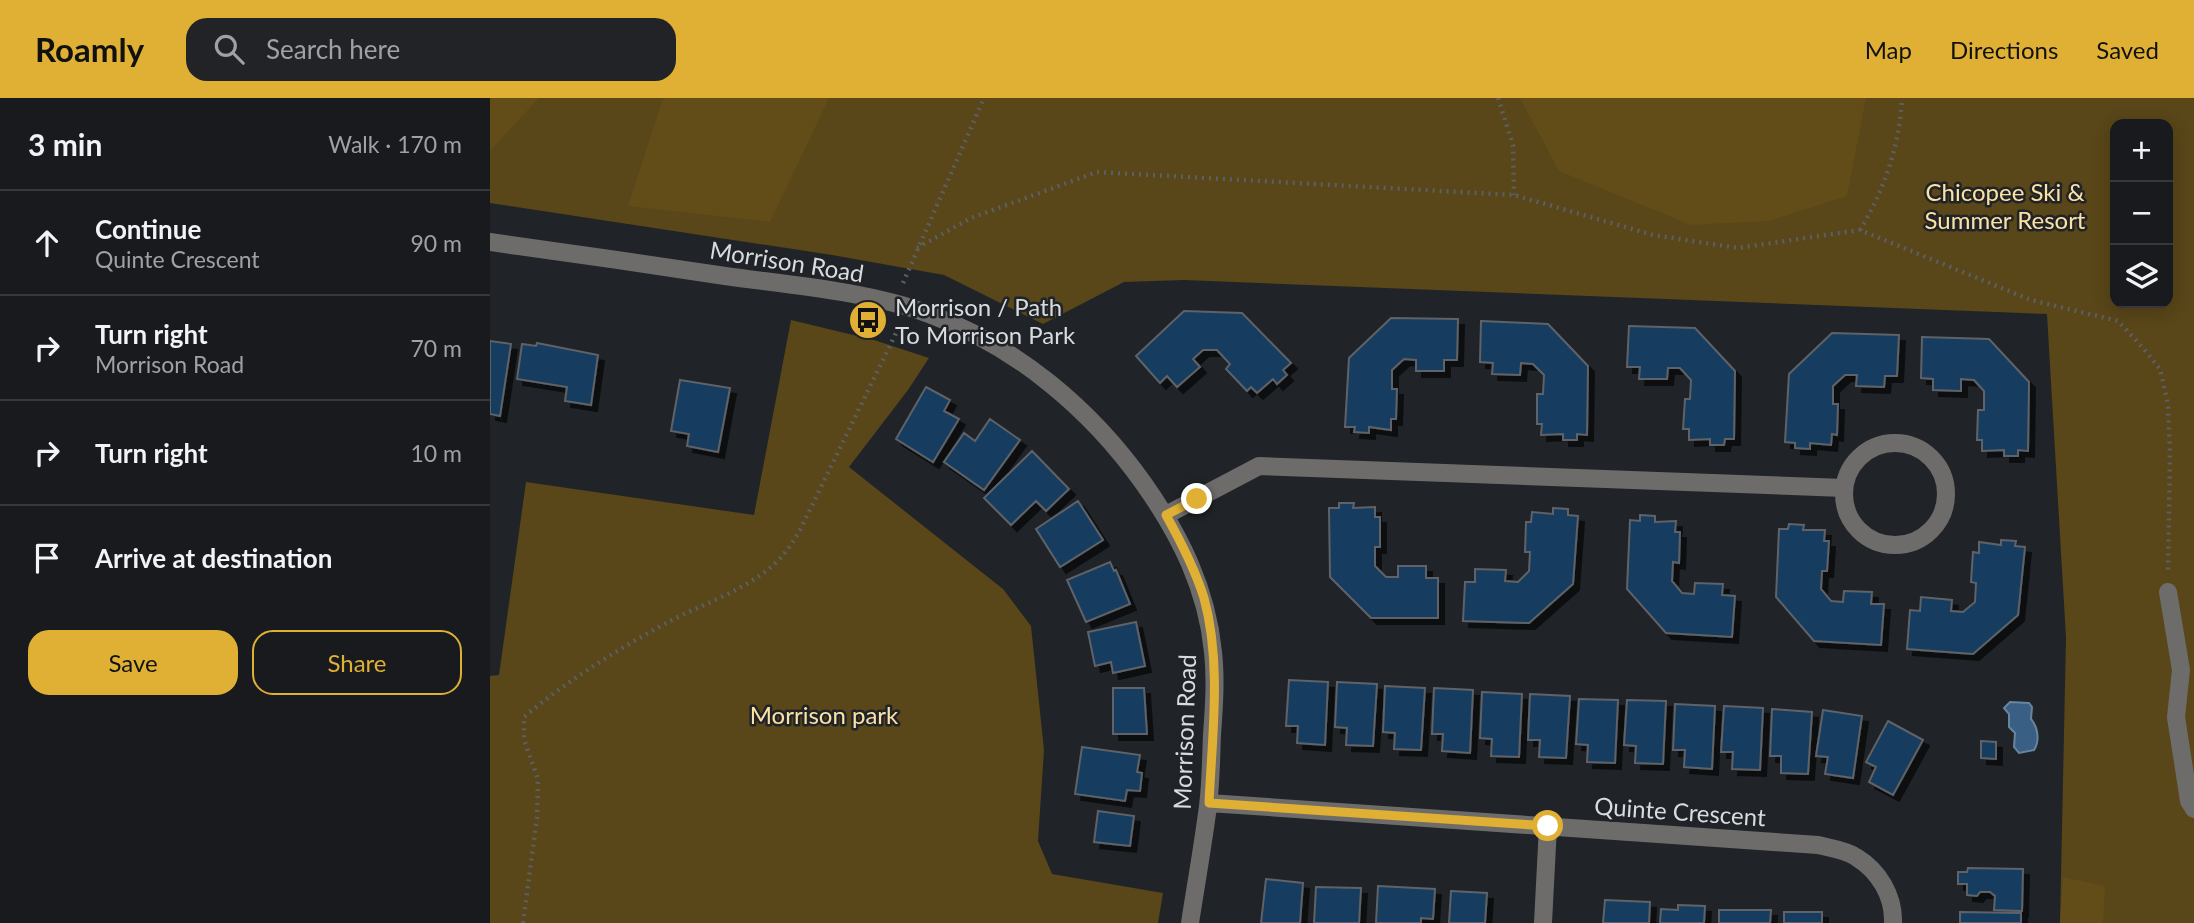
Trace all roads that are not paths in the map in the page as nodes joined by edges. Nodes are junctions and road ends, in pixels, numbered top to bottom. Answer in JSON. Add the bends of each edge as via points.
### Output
{"nodes":[{"id":1,"x":490,"y":242,"type":"edge"},
{"id":2,"x":1844,"y":488,"type":"junction"},
{"id":3,"x":1166,"y":515,"type":"junction"},
{"id":4,"x":2168,"y":592,"type":"road end"},
{"id":5,"x":1209,"y":803,"type":"junction"},
{"id":6,"x":2194,"y":809,"type":"edge"},
{"id":7,"x":1548,"y":826,"type":"junction"},
{"id":8,"x":1191,"y":923,"type":"edge"},
{"id":9,"x":1543,"y":923,"type":"edge"},
{"id":10,"x":1893,"y":923,"type":"edge"}],
"edges":[{"from":1,"to":3,"type":"street","name":"Morrison Road","via":[[821,289],[928,314],[978,335],[1049,383],[1095,423]]},
{"from":2,"to":2,"type":"street","via":[[1853,525],[1884,545],[1922,539],[1942,517],[1947,499],[1946,483],[1930,456],[1901,443],[1867,450],[1848,472]]},
{"from":2,"to":3,"type":"street","via":[[1259,466]]},
{"from":3,"to":5,"type":"street","name":"Morrison Road","via":[[1188,555],[1204,599],[1213,650]]},
{"from":4,"to":6,"type":"street","via":[[2181,670],[2176,717]]},
{"from":5,"to":7,"type":"street","name":"Quinte Crescent"},
{"from":5,"to":8,"type":"street","name":"Morrison Road"},
{"from":7,"to":9,"type":"street"},
{"from":7,"to":10,"type":"street","name":"Quinte Crescent","via":[[1818,845],[1854,855],[1880,877],[1894,910]]}]}
